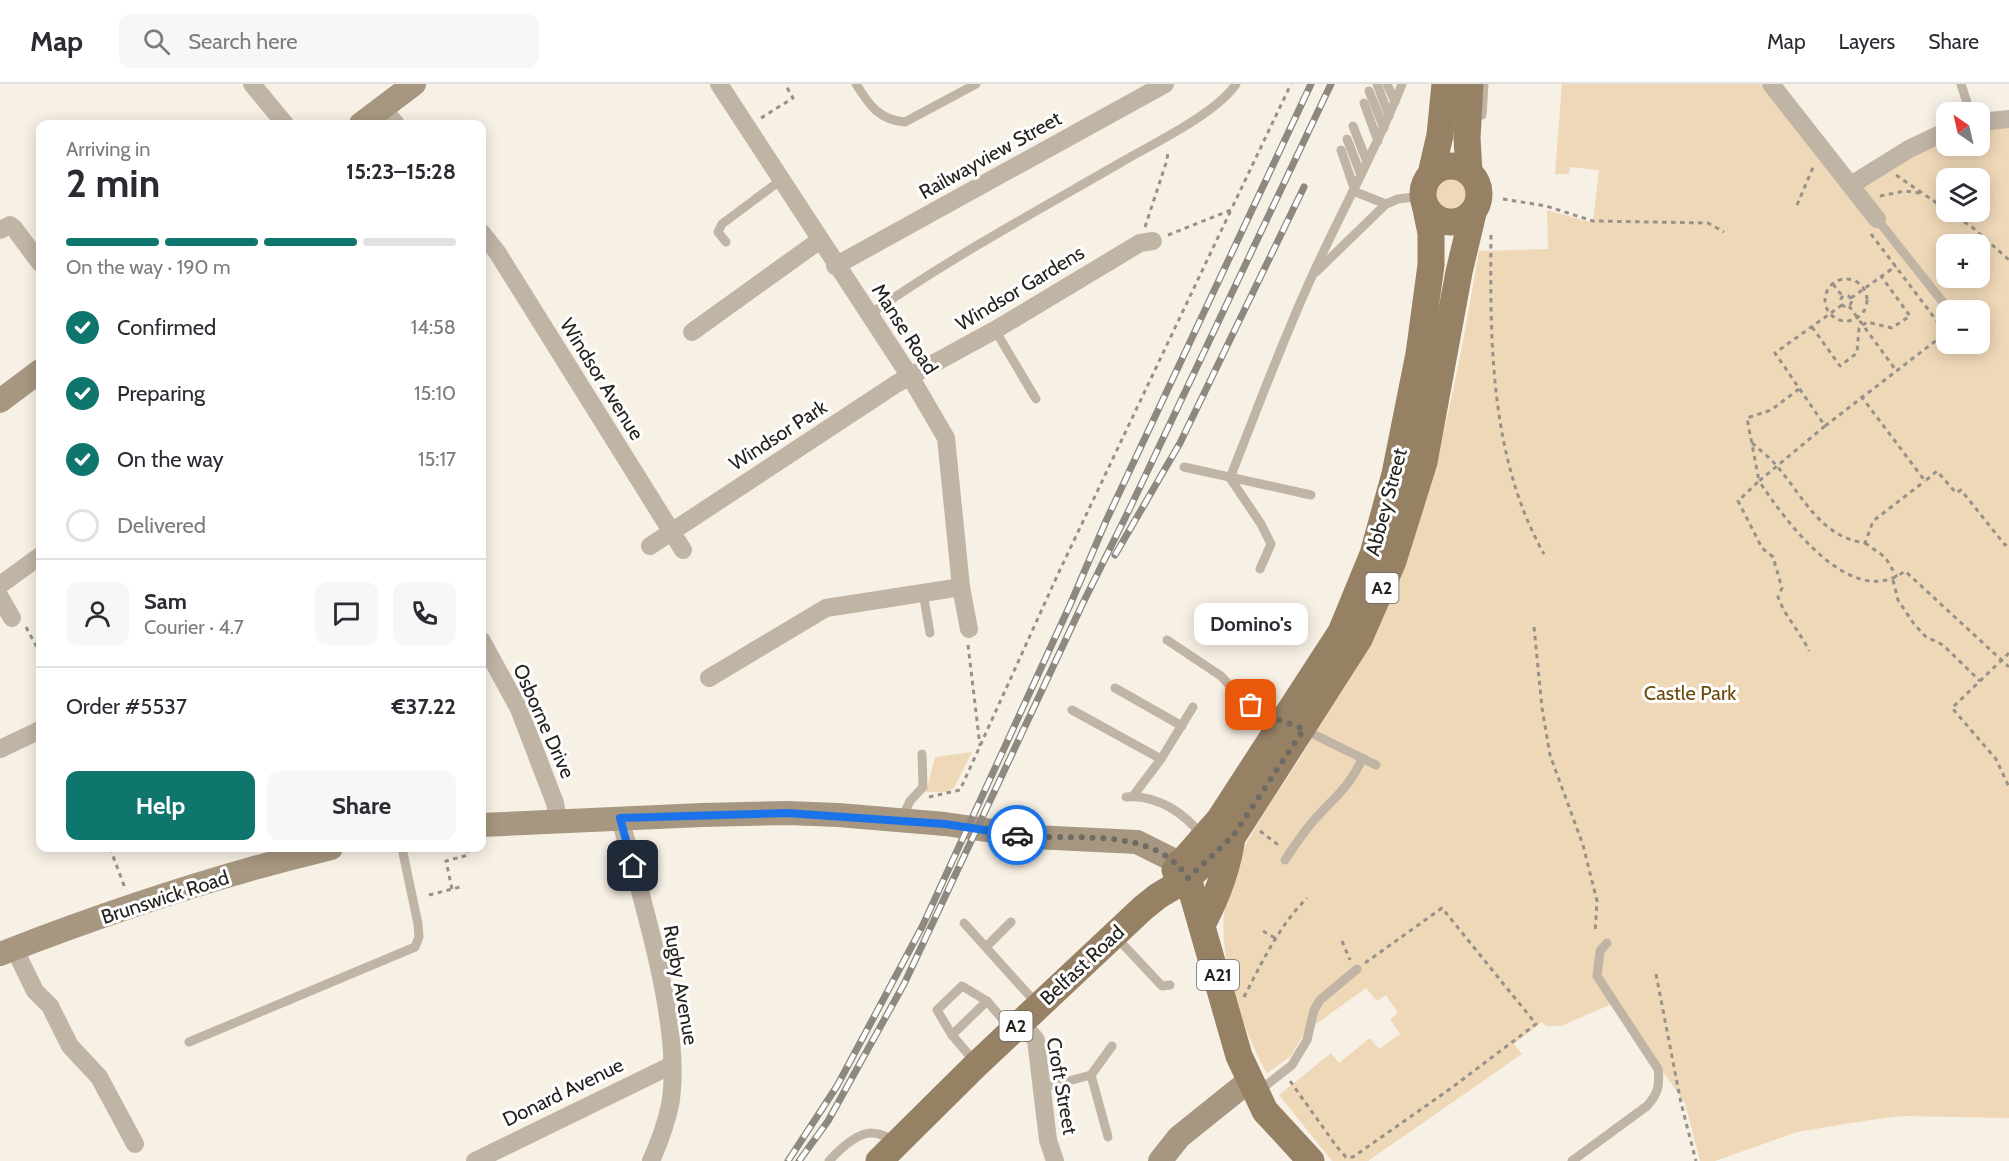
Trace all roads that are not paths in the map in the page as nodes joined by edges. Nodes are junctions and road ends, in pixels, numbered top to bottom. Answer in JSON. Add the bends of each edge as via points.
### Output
{"nodes":[{"id":1,"x":252,"y":84,"type":"edge"},
{"id":2,"x":414,"y":84,"type":"edge"},
{"id":3,"x":719,"y":84,"type":"edge"},
{"id":4,"x":855,"y":84,"type":"edge"},
{"id":5,"x":976,"y":84,"type":"edge"},
{"id":6,"x":1165,"y":84,"type":"edge"},
{"id":7,"x":1236,"y":84,"type":"edge"},
{"id":8,"x":1377,"y":84,"type":"edge"},
{"id":9,"x":1387,"y":84,"type":"edge"},
{"id":10,"x":1445,"y":84,"type":"edge"},
{"id":11,"x":1470,"y":84,"type":"edge"},
{"id":12,"x":1484,"y":84,"type":"edge"},
{"id":13,"x":1772,"y":84,"type":"edge"},
{"id":14,"x":1961,"y":84,"type":"edge"},
{"id":15,"x":1400,"y":86,"type":"edge"},
{"id":16,"x":1369,"y":91,"type":"dead end"},
{"id":17,"x":1395,"y":102,"type":"junction"},
{"id":18,"x":1967,"y":102,"type":"edge"},
{"id":19,"x":1364,"y":103,"type":"dead end"},
{"id":20,"x":389,"y":116,"type":"edge"},
{"id":21,"x":1389,"y":116,"type":"junction"},
{"id":22,"x":2009,"y":119,"type":"edge"},
{"id":23,"x":282,"y":120,"type":"edge"},
{"id":24,"x":1990,"y":121,"type":"edge"},
{"id":25,"x":1353,"y":126,"type":"dead end"},
{"id":26,"x":1384,"y":128,"type":"junction"},
{"id":27,"x":1475,"y":131,"type":"junction"},
{"id":28,"x":1936,"y":137,"type":"edge"},
{"id":29,"x":1347,"y":139,"type":"dead end"},
{"id":30,"x":1378,"y":141,"type":"junction"},
{"id":31,"x":1341,"y":150,"type":"dead end"},
{"id":32,"x":1367,"y":162,"type":"junction"},
{"id":33,"x":1469,"y":172,"type":"junction"},
{"id":34,"x":1361,"y":175,"type":"junction"},
{"id":35,"x":781,"y":180,"type":"junction"},
{"id":36,"x":1851,"y":184,"type":"junction"},
{"id":37,"x":1353,"y":188,"type":"junction"},
{"id":38,"x":1427,"y":193,"type":"junction"},
{"id":39,"x":1386,"y":204,"type":"junction"},
{"id":40,"x":1482,"y":220,"type":"junction"},
{"id":41,"x":1872,"y":224,"type":"joint"},
{"id":42,"x":0,"y":230,"type":"edge"},
{"id":43,"x":486,"y":239,"type":"edge"},
{"id":44,"x":820,"y":240,"type":"junction"},
{"id":45,"x":726,"y":242,"type":"dead end"},
{"id":46,"x":1146,"y":242,"type":"road end"},
{"id":47,"x":36,"y":257,"type":"edge"},
{"id":48,"x":836,"y":266,"type":"junction"},
{"id":49,"x":1312,"y":276,"type":"junction"},
{"id":50,"x":1941,"y":300,"type":"edge"},
{"id":51,"x":870,"y":314,"type":"junction"},
{"id":52,"x":995,"y":330,"type":"junction"},
{"id":53,"x":692,"y":332,"type":"dead end"},
{"id":54,"x":36,"y":374,"type":"edge"},
{"id":55,"x":911,"y":378,"type":"junction"},
{"id":56,"x":1036,"y":399,"type":"dead end"},
{"id":57,"x":0,"y":401,"type":"edge"},
{"id":58,"x":1184,"y":467,"type":"dead end"},
{"id":59,"x":1230,"y":478,"type":"junction"},
{"id":60,"x":1311,"y":495,"type":"dead end"},
{"id":61,"x":671,"y":532,"type":"junction"},
{"id":62,"x":650,"y":546,"type":"dead end"},
{"id":63,"x":683,"y":550,"type":"dead end"},
{"id":64,"x":36,"y":559,"type":"edge"},
{"id":65,"x":1260,"y":570,"type":"dead end"},
{"id":66,"x":0,"y":585,"type":"edge"},
{"id":67,"x":961,"y":587,"type":"junction"},
{"id":68,"x":923,"y":593,"type":"junction"},
{"id":69,"x":0,"y":597,"type":"edge"},
{"id":70,"x":12,"y":618,"type":"road end"},
{"id":71,"x":969,"y":629,"type":"road end"},
{"id":72,"x":930,"y":633,"type":"dead end"},
{"id":73,"x":1167,"y":640,"type":"dead end"},
{"id":74,"x":486,"y":647,"type":"edge"},
{"id":75,"x":709,"y":678,"type":"dead end"},
{"id":76,"x":1114,"y":688,"type":"dead end"},
{"id":77,"x":1193,"y":707,"type":"dead end"},
{"id":78,"x":1072,"y":710,"type":"dead end"},
{"id":79,"x":1294,"y":725,"type":"junction"},
{"id":80,"x":1182,"y":726,"type":"junction"},
{"id":81,"x":36,"y":732,"type":"edge"},
{"id":82,"x":0,"y":749,"type":"edge"},
{"id":83,"x":922,"y":754,"type":"dead end"},
{"id":84,"x":1161,"y":759,"type":"junction"},
{"id":85,"x":1362,"y":759,"type":"junction"},
{"id":86,"x":1376,"y":765,"type":"dead end"},
{"id":87,"x":906,"y":811,"type":"junction"},
{"id":88,"x":620,"y":818,"type":"junction"},
{"id":89,"x":558,"y":821,"type":"junction"},
{"id":90,"x":486,"y":825,"type":"edge"},
{"id":91,"x":1244,"y":831,"type":"junction"},
{"id":92,"x":1204,"y":838,"type":"junction"},
{"id":93,"x":314,"y":852,"type":"edge"},
{"id":94,"x":403,"y":852,"type":"edge"},
{"id":95,"x":1287,"y":857,"type":"road end"},
{"id":96,"x":1184,"y":871,"type":"junction"},
{"id":97,"x":1158,"y":896,"type":"joint"},
{"id":98,"x":1011,"y":922,"type":"dead end"},
{"id":99,"x":964,"y":923,"type":"dead end"},
{"id":100,"x":1203,"y":923,"type":"junction"},
{"id":101,"x":1114,"y":935,"type":"junction"},
{"id":102,"x":1607,"y":943,"type":"dead end"},
{"id":103,"x":987,"y":946,"type":"junction"},
{"id":104,"x":7,"y":951,"type":"edge"},
{"id":105,"x":1357,"y":969,"type":"road end"},
{"id":106,"x":1170,"y":985,"type":"dead end"},
{"id":107,"x":987,"y":1001,"type":"junction"},
{"id":108,"x":1024,"y":1019,"type":"junction"},
{"id":109,"x":952,"y":1035,"type":"junction"},
{"id":110,"x":189,"y":1042,"type":"dead end"},
{"id":111,"x":1112,"y":1046,"type":"dead end"},
{"id":112,"x":977,"y":1064,"type":"junction"},
{"id":113,"x":672,"y":1065,"type":"junction"},
{"id":114,"x":1090,"y":1075,"type":"junction"},
{"id":115,"x":1253,"y":1086,"type":"junction"},
{"id":116,"x":1041,"y":1088,"type":"junction"},
{"id":117,"x":1108,"y":1137,"type":"dead end"},
{"id":118,"x":898,"y":1142,"type":"junction"},
{"id":119,"x":135,"y":1144,"type":"dead end"},
{"id":120,"x":475,"y":1161,"type":"edge"},
{"id":121,"x":651,"y":1161,"type":"edge"},
{"id":122,"x":829,"y":1161,"type":"edge"},
{"id":123,"x":879,"y":1161,"type":"edge"},
{"id":124,"x":1055,"y":1161,"type":"edge"},
{"id":125,"x":1160,"y":1161,"type":"edge"},
{"id":126,"x":1311,"y":1161,"type":"edge"},
{"id":127,"x":1572,"y":1161,"type":"edge"}],
"edges":[{"from":1,"to":23,"type":"street"},
{"from":2,"to":20,"type":"main road"},
{"from":3,"to":35,"type":"street","name":"Manse Road"},
{"from":4,"to":5,"type":"lane","via":[[871,108],[892,121],[905,122]]},
{"from":6,"to":48,"type":"street","name":"Railwayview Street"},
{"from":7,"to":51,"type":"lane","via":[[1226,98],[1169,134],[931,272]]},
{"from":8,"to":21,"type":"lane"},
{"from":9,"to":17,"type":"lane"},
{"from":10,"to":38,"type":"main road","name":"Abbey Street","number":"A2","via":[[1440,135]]},
{"from":11,"to":27,"type":"main road","number":"A2"},
{"from":12,"to":27,"type":"lane"},
{"from":13,"to":36,"type":"street"},
{"from":14,"to":18,"type":"lane"},
{"from":15,"to":17,"type":"lane"},
{"from":16,"to":26,"type":"lane"},
{"from":17,"to":21,"type":"lane"},
{"from":19,"to":30,"type":"lane"},
{"from":21,"to":26,"type":"lane"},
{"from":22,"to":24,"type":"street"},
{"from":25,"to":32,"type":"lane"},
{"from":26,"to":30,"type":"lane"},
{"from":27,"to":33,"type":"main road","number":"A2"},
{"from":28,"to":36,"type":"street"},
{"from":29,"to":34,"type":"lane"},
{"from":30,"to":32,"type":"lane"},
{"from":31,"to":37,"type":"lane"},
{"from":32,"to":34,"type":"lane"},
{"from":33,"to":38,"type":"main road","via":[[1454,166],[1438,169]]},
{"from":33,"to":40,"type":"main road","number":"A2","via":[[1479,188],[1477,206]]},
{"from":34,"to":37,"type":"lane"},
{"from":35,"to":44,"type":"street","name":"Manse Road"},
{"from":35,"to":45,"type":"lane","via":[[722,224],[718,232]]},
{"from":36,"to":41,"type":"street","via":[[1866,204]]},
{"from":37,"to":39,"type":"lane"},
{"from":37,"to":49,"type":"lane"},
{"from":38,"to":39,"type":"lane"},
{"from":38,"to":40,"type":"main road","via":[[1432,216],[1449,223]]},
{"from":38,"to":79,"type":"main road","name":"Abbey Street","number":"A2","via":[[1431,265],[1419,354],[1395,474],[1373,554],[1341,632]]},
{"from":39,"to":49,"type":"lane"},
{"from":40,"to":79,"type":"main road","name":"Abbey Street","number":"A2","via":[[1459,272],[1424,462],[1393,561],[1359,639]]},
{"from":41,"to":50,"type":"lane"},
{"from":42,"to":47,"type":"street","via":[[10,225]]},
{"from":43,"to":61,"type":"street","name":"Windsor Avenue"},
{"from":44,"to":48,"type":"street","name":"Manse Road"},
{"from":44,"to":53,"type":"street"},
{"from":46,"to":52,"type":"street","name":"Windsor Gardens"},
{"from":48,"to":51,"type":"street","name":"Manse Road"},
{"from":49,"to":59,"type":"lane"},
{"from":51,"to":55,"type":"street","name":"Manse Road"},
{"from":52,"to":55,"type":"street","name":"Windsor Gardens"},
{"from":52,"to":56,"type":"lane"},
{"from":54,"to":57,"type":"main road"},
{"from":55,"to":61,"type":"street","name":"Windsor Park","via":[[896,384]]},
{"from":55,"to":67,"type":"street","name":"Manse Road","via":[[946,438]]},
{"from":58,"to":59,"type":"lane"},
{"from":59,"to":60,"type":"lane"},
{"from":59,"to":65,"type":"lane","via":[[1271,544]]},
{"from":61,"to":62,"type":"street","name":"Windsor Park"},
{"from":61,"to":63,"type":"street","name":"Windsor Avenue"},
{"from":64,"to":66,"type":"street"},
{"from":67,"to":68,"type":"street"},
{"from":67,"to":71,"type":"street","name":"Manse Road"},
{"from":68,"to":72,"type":"lane"},
{"from":68,"to":75,"type":"street","via":[[826,608]]},
{"from":69,"to":70,"type":"street"},
{"from":73,"to":79,"type":"lane","via":[[1221,676],[1241,698],[1271,717]]},
{"from":74,"to":89,"type":"street","name":"Osborne Drive","via":[[519,709],[555,803]]},
{"from":76,"to":80,"type":"lane"},
{"from":77,"to":80,"type":"lane"},
{"from":78,"to":84,"type":"lane"},
{"from":79,"to":85,"type":"lane"},
{"from":79,"to":91,"type":"main road","name":"Abbey Street","number":"A2"},
{"from":79,"to":92,"type":"main road","name":"Abbey Street","number":"A2"},
{"from":80,"to":84,"type":"lane"},
{"from":81,"to":82,"type":"street"},
{"from":83,"to":87,"type":"lane","via":[[923,787]]},
{"from":84,"to":92,"type":"lane","via":[[1129,796],[1152,798],[1192,823]]},
{"from":85,"to":86,"type":"lane"},
{"from":85,"to":95,"type":"lane","via":[[1344,791],[1300,837]]},
{"from":87,"to":88,"type":"main road"},
{"from":87,"to":96,"type":"main road","via":[[945,824],[995,832],[1137,842]]},
{"from":88,"to":89,"type":"main road"},
{"from":88,"to":113,"type":"street","name":"Rugby Avenue","via":[[664,999]]},
{"from":89,"to":90,"type":"main road"},
{"from":91,"to":96,"type":"main road","name":"Abbey Street","number":"A2"},
{"from":91,"to":100,"type":"main road","via":[[1229,857],[1217,897]]},
{"from":92,"to":96,"type":"main road","name":"Abbey Street","number":"A2"},
{"from":93,"to":104,"type":"main road","name":"Brunswick Road","via":[[132,906]]},
{"from":94,"to":110,"type":"lane","via":[[418,924],[415,947]]},
{"from":96,"to":97,"type":"main road","name":"Abbey Street","number":"A2"},
{"from":96,"to":100,"type":"main road","number":"A21"},
{"from":97,"to":101,"type":"main road","name":"Belfast Road","number":"A2"},
{"from":98,"to":103,"type":"lane"},
{"from":99,"to":103,"type":"lane"},
{"from":100,"to":115,"type":"main road","number":"A21","via":[[1239,1056]]},
{"from":101,"to":106,"type":"lane","via":[[1162,986]]},
{"from":101,"to":108,"type":"main road","name":"Belfast Road","number":"A2"},
{"from":102,"to":127,"type":"lane","via":[[1600,951],[1597,976],[1658,1069],[1659,1084],[1647,1106]]},
{"from":103,"to":108,"type":"lane"},
{"from":104,"to":119,"type":"street","via":[[50,1006],[70,1046],[99,1077]]},
{"from":105,"to":115,"type":"lane","via":[[1320,1000],[1301,1053],[1284,1072]]},
{"from":107,"to":108,"type":"lane"},
{"from":107,"to":109,"type":"lane"},
{"from":107,"to":109,"type":"lane","via":[[962,986],[937,1010]]},
{"from":108,"to":112,"type":"main road","name":"Belfast Road","number":"A2"},
{"from":108,"to":116,"type":"street","name":"Croft Street","via":[[1036,1040]]},
{"from":109,"to":112,"type":"lane"},
{"from":111,"to":114,"type":"lane"},
{"from":112,"to":118,"type":"main road","name":"Belfast Road","number":"A2"},
{"from":113,"to":120,"type":"street","name":"Donard Avenue"},
{"from":113,"to":121,"type":"street","name":"Rugby Avenue","via":[[670,1104]]},
{"from":114,"to":116,"type":"lane"},
{"from":114,"to":117,"type":"lane"},
{"from":115,"to":125,"type":"main road","via":[[1179,1137]]},
{"from":115,"to":126,"type":"main road","number":"A21","via":[[1265,1111]]},
{"from":116,"to":124,"type":"street","name":"Croft Street"},
{"from":118,"to":122,"type":"lane","via":[[875,1132],[867,1134]]},
{"from":118,"to":123,"type":"main road","name":"Belfast Road","number":"A2"}]}
